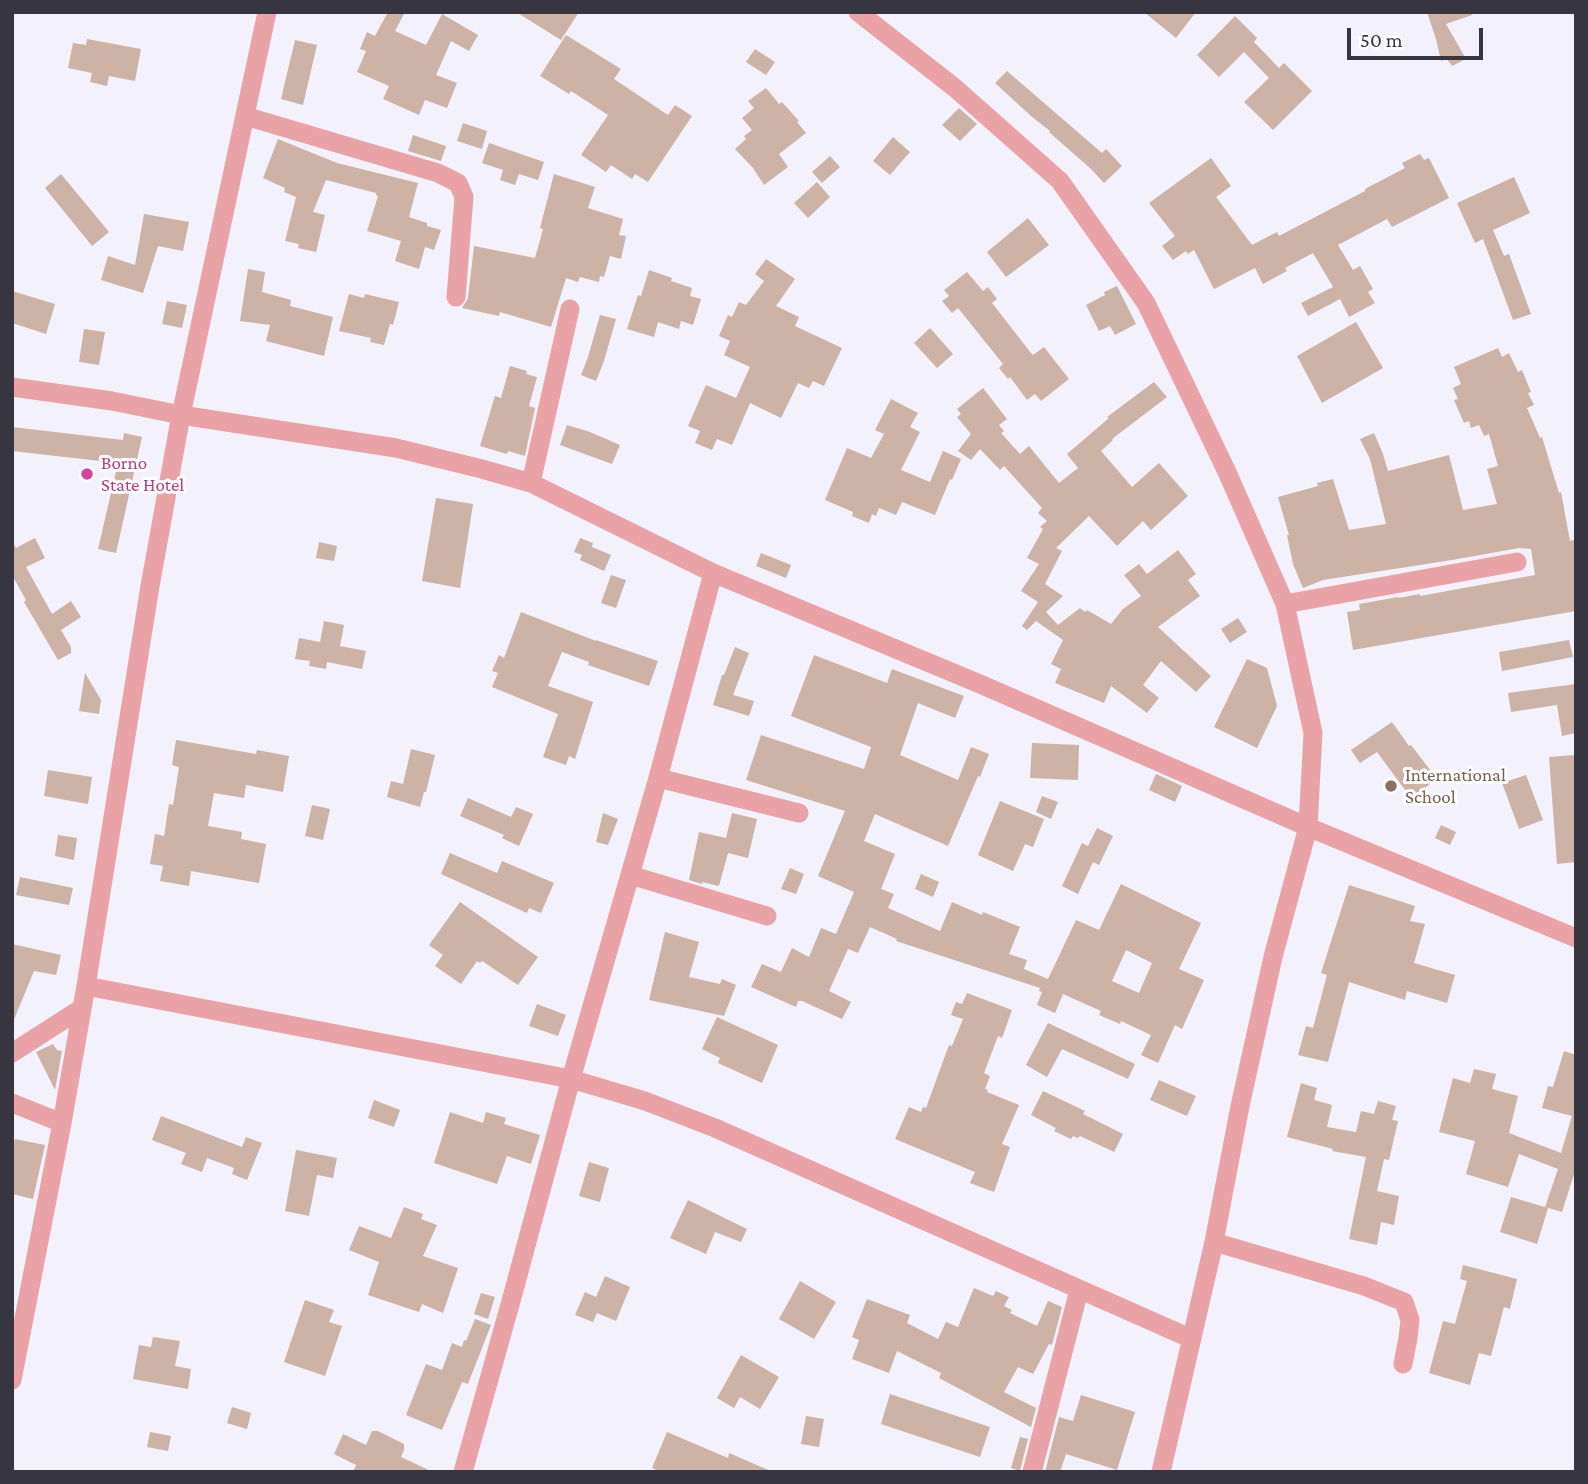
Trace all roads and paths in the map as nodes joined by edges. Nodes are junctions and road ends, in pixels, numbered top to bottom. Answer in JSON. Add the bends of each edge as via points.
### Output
{"nodes":[{"id":1,"x":267,"y":12,"type":"edge"},
{"id":2,"x":859,"y":13,"type":"edge"},
{"id":3,"x":245,"y":116,"type":"junction"},
{"id":4,"x":456,"y":297,"type":"dead end"},
{"id":5,"x":570,"y":309,"type":"dead end"},
{"id":6,"x":12,"y":387,"type":"edge"},
{"id":7,"x":181,"y":415,"type":"junction"},
{"id":8,"x":531,"y":484,"type":"junction"},
{"id":9,"x":1517,"y":562,"type":"dead end"},
{"id":10,"x":713,"y":573,"type":"junction"},
{"id":11,"x":1285,"y":604,"type":"junction"},
{"id":12,"x":658,"y":778,"type":"junction"},
{"id":13,"x":799,"y":813,"type":"dead end"},
{"id":14,"x":1308,"y":827,"type":"junction"},
{"id":15,"x":630,"y":875,"type":"junction"},
{"id":16,"x":768,"y":916,"type":"dead end"},
{"id":17,"x":1576,"y":938,"type":"edge"},
{"id":18,"x":86,"y":986,"type":"junction"},
{"id":19,"x":82,"y":1008,"type":"junction"},
{"id":20,"x":12,"y":1053,"type":"edge"},
{"id":21,"x":571,"y":1079,"type":"junction"},
{"id":22,"x":12,"y":1103,"type":"edge"},
{"id":23,"x":62,"y":1123,"type":"junction"},
{"id":24,"x":1214,"y":1242,"type":"junction"},
{"id":25,"x":1079,"y":1290,"type":"junction"},
{"id":26,"x":1192,"y":1339,"type":"junction"},
{"id":27,"x":1403,"y":1364,"type":"dead end"},
{"id":28,"x":12,"y":1380,"type":"edge"},
{"id":29,"x":463,"y":1472,"type":"edge"},
{"id":30,"x":1031,"y":1472,"type":"edge"},
{"id":31,"x":1161,"y":1472,"type":"edge"}],
"edges":[{"from":1,"to":3,"type":"street"},
{"from":2,"to":11,"type":"street","via":[[955,88],[1060,181],[1146,303]]},
{"from":3,"to":4,"type":"street","via":[[438,173],[458,183],[464,197]]},
{"from":3,"to":7,"type":"street"},
{"from":5,"to":8,"type":"street"},
{"from":6,"to":7,"type":"street"},
{"from":7,"to":8,"type":"street","via":[[396,448]]},
{"from":7,"to":18,"type":"street","via":[[149,586]]},
{"from":8,"to":10,"type":"street"},
{"from":9,"to":11,"type":"street"},
{"from":10,"to":12,"type":"street"},
{"from":10,"to":14,"type":"street"},
{"from":11,"to":14,"type":"street","via":[[1313,733]]},
{"from":12,"to":13,"type":"street"},
{"from":12,"to":15,"type":"street"},
{"from":14,"to":17,"type":"street"},
{"from":14,"to":24,"type":"street","via":[[1270,970]]},
{"from":15,"to":16,"type":"street"},
{"from":15,"to":21,"type":"street"},
{"from":18,"to":19,"type":"street"},
{"from":18,"to":21,"type":"street"},
{"from":19,"to":20,"type":"street"},
{"from":19,"to":23,"type":"street"},
{"from":21,"to":25,"type":"street","via":[[715,1128]]},
{"from":21,"to":29,"type":"street"},
{"from":22,"to":23,"type":"street"},
{"from":23,"to":28,"type":"street"},
{"from":24,"to":26,"type":"street"},
{"from":24,"to":27,"type":"street","via":[[1404,1302],[1410,1320]]},
{"from":25,"to":26,"type":"street"},
{"from":25,"to":30,"type":"street"},
{"from":26,"to":31,"type":"street"}]}
